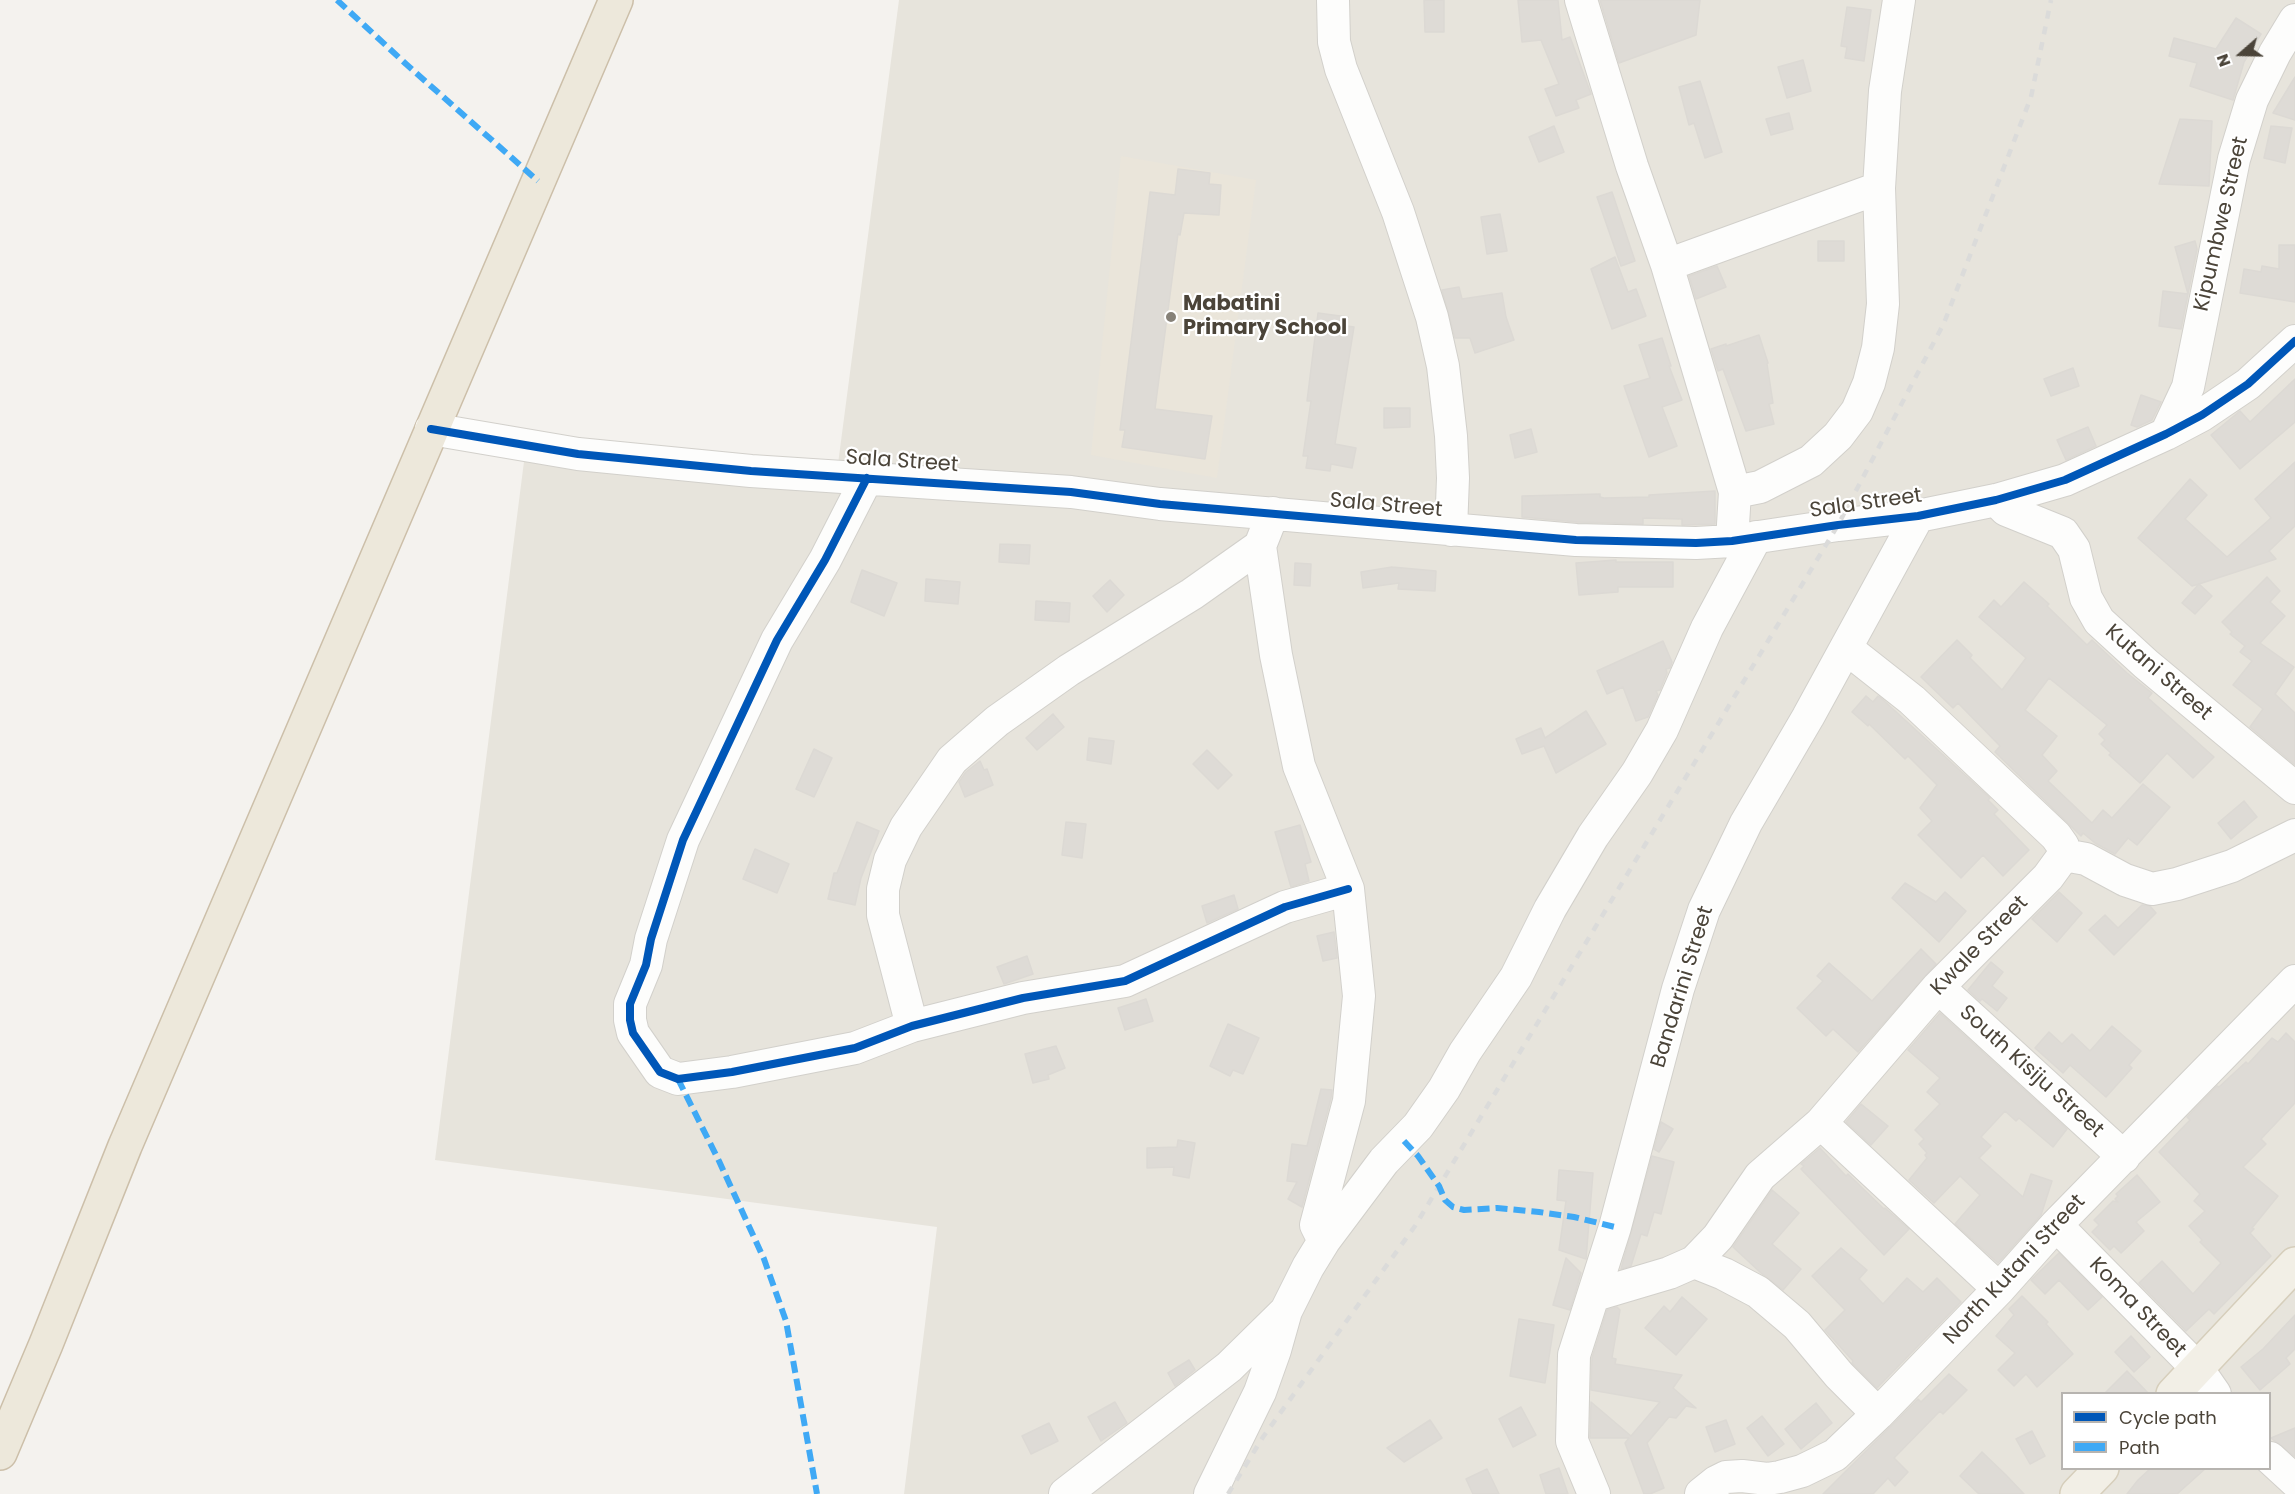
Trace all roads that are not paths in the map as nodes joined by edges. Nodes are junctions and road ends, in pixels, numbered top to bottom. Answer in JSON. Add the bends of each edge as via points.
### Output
{"nodes":[{"id":1,"x":616,"y":0,"type":"edge"},
{"id":2,"x":1333,"y":0,"type":"edge"},
{"id":3,"x":1581,"y":0,"type":"edge"},
{"id":4,"x":1899,"y":0,"type":"edge"},
{"id":5,"x":2295,"y":20,"type":"edge"},
{"id":6,"x":1879,"y":188,"type":"junction"},
{"id":7,"x":1667,"y":265,"type":"junction"},
{"id":8,"x":2295,"y":341,"type":"edge"},
{"id":9,"x":431,"y":429,"type":"junction"},
{"id":10,"x":2166,"y":435,"type":"junction"},
{"id":11,"x":867,"y":478,"type":"junction"},
{"id":12,"x":1735,"y":492,"type":"junction"},
{"id":13,"x":1996,"y":500,"type":"junction"},
{"id":14,"x":1273,"y":513,"type":"junction"},
{"id":15,"x":1918,"y":516,"type":"junction"},
{"id":16,"x":1451,"y":530,"type":"junction"},
{"id":17,"x":1744,"y":539,"type":"junction"},
{"id":18,"x":1260,"y":546,"type":"junction"},
{"id":19,"x":1846,"y":648,"type":"junction"},
{"id":20,"x":2295,"y":788,"type":"edge"},
{"id":21,"x":2295,"y":835,"type":"edge"},
{"id":22,"x":2064,"y":855,"type":"junction"},
{"id":23,"x":1348,"y":889,"type":"junction"},
{"id":24,"x":2295,"y":981,"type":"edge"},
{"id":25,"x":1938,"y":987,"type":"junction"},
{"id":26,"x":912,"y":1026,"type":"junction"},
{"id":27,"x":1821,"y":1123,"type":"junction"},
{"id":28,"x":2124,"y":1156,"type":"junction"},
{"id":29,"x":2056,"y":1225,"type":"junction"},
{"id":30,"x":1324,"y":1241,"type":"junction"},
{"id":31,"x":1694,"y":1262,"type":"junction"},
{"id":32,"x":2295,"y":1264,"type":"edge"},
{"id":33,"x":1999,"y":1289,"type":"junction"},
{"id":34,"x":1595,"y":1295,"type":"junction"},
{"id":35,"x":1286,"y":1311,"type":"junction"},
{"id":36,"x":2206,"y":1381,"type":"edge"},
{"id":37,"x":2178,"y":1392,"type":"edge"},
{"id":38,"x":1878,"y":1414,"type":"junction"},
{"id":39,"x":0,"y":1453,"type":"edge"},
{"id":40,"x":2271,"y":1459,"type":"edge"},
{"id":41,"x":2100,"y":1470,"type":"edge"},
{"id":42,"x":2295,"y":1481,"type":"edge"},
{"id":43,"x":1065,"y":1494,"type":"edge"},
{"id":44,"x":1210,"y":1494,"type":"edge"},
{"id":45,"x":1594,"y":1494,"type":"edge"},
{"id":46,"x":1701,"y":1494,"type":"edge"},
{"id":47,"x":2077,"y":1494,"type":"edge"}],
"edges":[{"from":1,"to":9,"type":"highway"},
{"from":2,"to":16,"type":"street","via":[[1334,42],[1341,69],[1398,212],[1432,317],[1443,366],[1453,467]]},
{"from":3,"to":7,"type":"street"},
{"from":4,"to":6,"type":"street","via":[[1885,91]]},
{"from":5,"to":10,"type":"street","name":"Kipumbwe Street","via":[[2252,100],[2234,159],[2188,387]]},
{"from":6,"to":7,"type":"street"},
{"from":6,"to":12,"type":"street","via":[[1883,304],[1880,337],[1869,383],[1857,411],[1811,461],[1760,487]]},
{"from":7,"to":12,"type":"street"},
{"from":8,"to":10,"type":"street","name":"Sala Street","via":[[2248,384]]},
{"from":9,"to":11,"type":"street","name":"Sala Street","via":[[578,454]]},
{"from":9,"to":39,"type":"highway","via":[[125,1146]]},
{"from":10,"to":13,"type":"street","name":"Sala Street","via":[[2065,480]]},
{"from":11,"to":14,"type":"street","name":"Sala Street","via":[[1071,492]]},
{"from":11,"to":26,"type":"street","via":[[825,560],[777,640],[683,840],[630,1005],[630,1020],[638,1043],[660,1072],[678,1079],[855,1048]]},
{"from":12,"to":17,"type":"street"},
{"from":13,"to":15,"type":"street","name":"Sala Street"},
{"from":13,"to":20,"type":"street","name":"Kutani Street","via":[[2006,510],[2063,533],[2074,549],[2086,598],[2111,634]]},
{"from":14,"to":16,"type":"street","name":"Sala Street"},
{"from":14,"to":18,"type":"street"},
{"from":15,"to":17,"type":"street","name":"Sala Street"},
{"from":15,"to":19,"type":"street","name":"Bandarini Street"},
{"from":16,"to":17,"type":"street","name":"Sala Street","via":[[1662,543]]},
{"from":17,"to":30,"type":"street","via":[[1662,730],[1593,836],[1516,977],[1418,1126],[1384,1161]]},
{"from":18,"to":23,"type":"street","via":[[1276,655],[1299,766]]},
{"from":18,"to":26,"type":"street","via":[[1033,695],[952,760],[906,827],[890,860],[883,889],[883,915]]},
{"from":19,"to":22,"type":"street","via":[[1912,700],[2056,836]]},
{"from":19,"to":34,"type":"street","name":"Bandarini Street","via":[[1746,823],[1704,910],[1677,989]]},
{"from":21,"to":22,"type":"street","via":[[2232,866],[2152,889],[2086,859]]},
{"from":22,"to":25,"type":"street","name":"Kwale Street"},
{"from":23,"to":26,"type":"street","via":[[1285,907],[1125,981],[1023,998]]},
{"from":23,"to":30,"type":"street","via":[[1359,996],[1350,1101],[1316,1225]]},
{"from":24,"to":28,"type":"street","name":"North Kutani Street"},
{"from":25,"to":27,"type":"street","name":"Kwale Street"},
{"from":25,"to":28,"type":"street","name":"South Kisiju Street"},
{"from":27,"to":31,"type":"street","name":"Kwale Street","via":[[1760,1176],[1718,1237]]},
{"from":27,"to":33,"type":"street"},
{"from":28,"to":29,"type":"street","name":"North Kutani Street"},
{"from":29,"to":33,"type":"street","name":"North Kutani Street"},
{"from":29,"to":36,"type":"street","name":"Koma Street"},
{"from":30,"to":35,"type":"street"},
{"from":31,"to":34,"type":"street"},
{"from":31,"to":38,"type":"street","via":[[1758,1292],[1797,1325]]},
{"from":32,"to":36,"type":"main road"},
{"from":33,"to":38,"type":"street","name":"North Kutani Street"},
{"from":34,"to":45,"type":"street","name":"Bandarini Street","via":[[1574,1356],[1571,1399],[1572,1441]]},
{"from":35,"to":43,"type":"street","via":[[1229,1367]]},
{"from":35,"to":44,"type":"street","via":[[1260,1392]]},
{"from":36,"to":37,"type":"main road"},
{"from":38,"to":46,"type":"street","name":"North Kutani Street","via":[[1834,1455],[1818,1464],[1767,1479],[1726,1477]]},
{"from":40,"to":42,"type":"street"},
{"from":41,"to":47,"type":"main road"}]}
